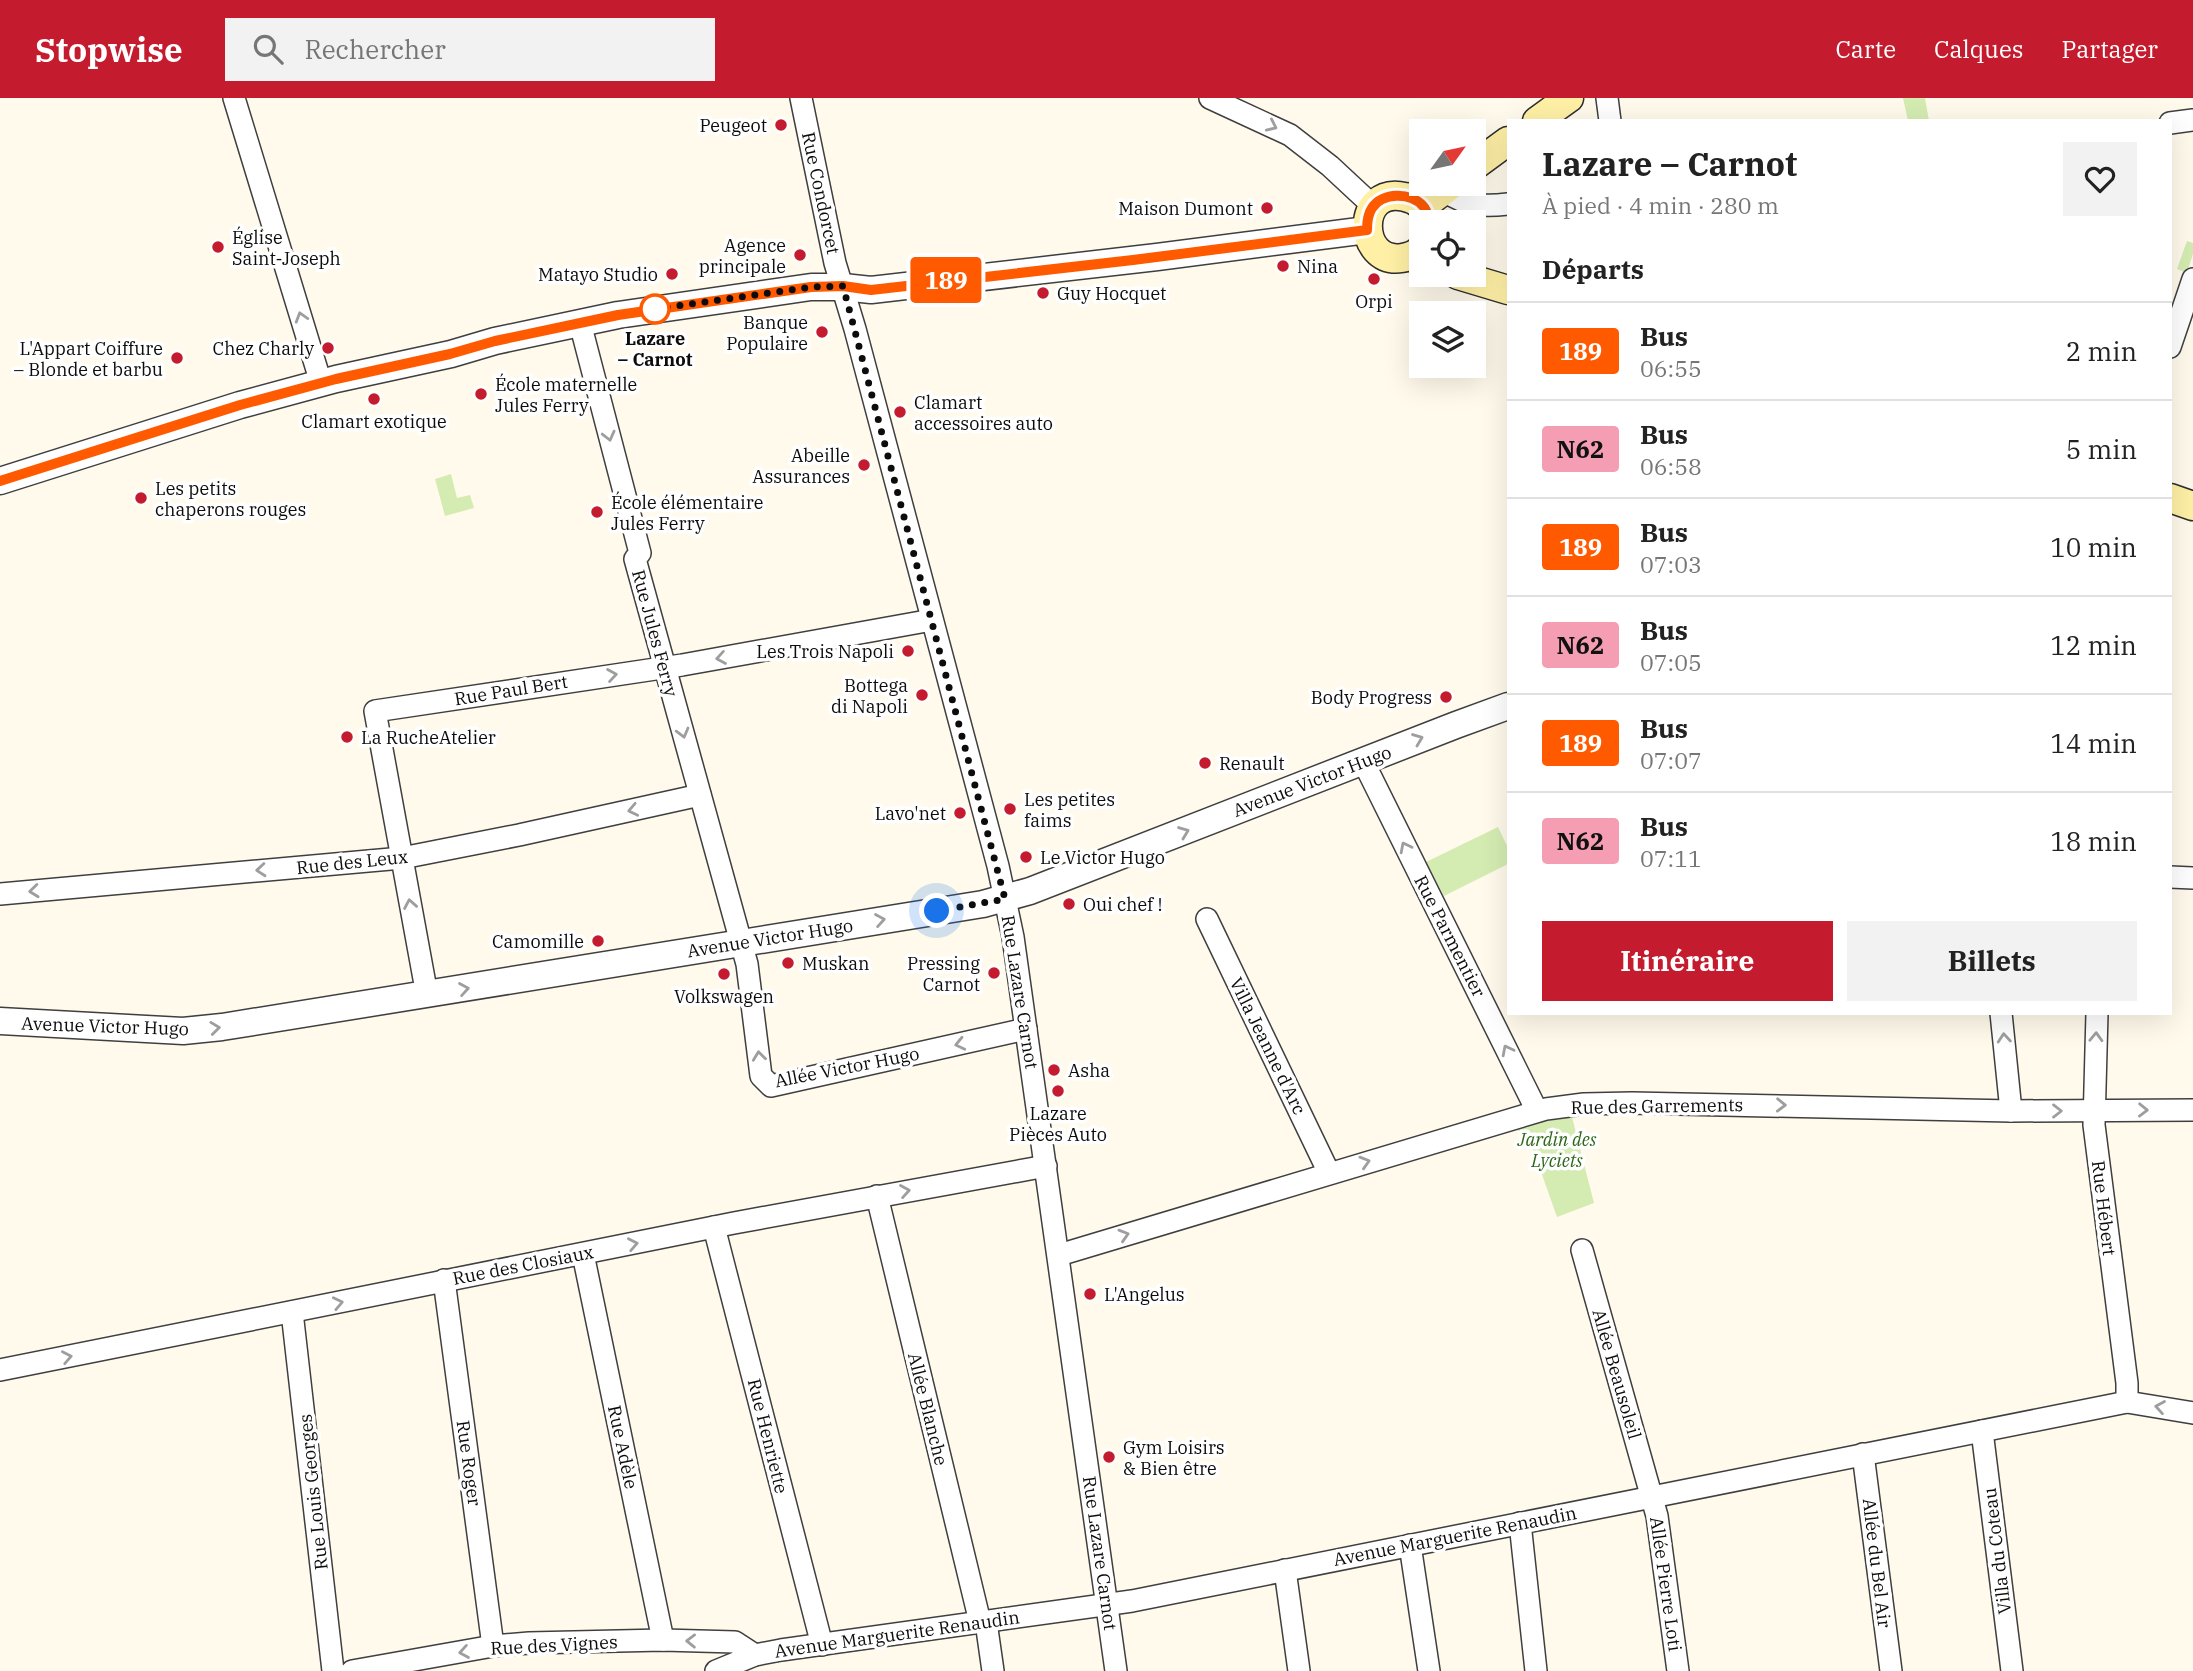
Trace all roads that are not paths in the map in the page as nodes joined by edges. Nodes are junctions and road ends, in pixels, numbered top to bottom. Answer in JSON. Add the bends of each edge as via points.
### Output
{"nodes":[{"id":1,"x":234,"y":98,"type":"edge"},
{"id":2,"x":801,"y":98,"type":"edge"},
{"id":3,"x":1210,"y":98,"type":"edge"},
{"id":4,"x":1569,"y":98,"type":"edge"},
{"id":5,"x":1607,"y":98,"type":"edge"},
{"id":6,"x":1540,"y":119,"type":"edge"},
{"id":7,"x":1610,"y":119,"type":"edge"},
{"id":8,"x":2193,"y":120,"type":"edge"},
{"id":9,"x":2172,"y":123,"type":"edge"},
{"id":10,"x":1507,"y":142,"type":"edge"},
{"id":11,"x":1486,"y":157,"type":"edge"},
{"id":12,"x":1437,"y":201,"type":"edge"},
{"id":13,"x":1507,"y":204,"type":"edge"},
{"id":14,"x":1370,"y":218,"type":"junction"},
{"id":15,"x":1409,"y":257,"type":"edge"},
{"id":16,"x":2193,"y":279,"type":"edge"},
{"id":17,"x":1486,"y":283,"type":"edge"},
{"id":18,"x":843,"y":286,"type":"junction"},
{"id":19,"x":1507,"y":290,"type":"edge"},
{"id":20,"x":580,"y":323,"type":"junction"},
{"id":21,"x":2172,"y":341,"type":"edge"},
{"id":22,"x":321,"y":383,"type":"junction"},
{"id":23,"x":0,"y":481,"type":"edge"},
{"id":24,"x":2172,"y":499,"type":"edge"},
{"id":25,"x":2193,"y":506,"type":"edge"},
{"id":26,"x":932,"y":620,"type":"junction"},
{"id":27,"x":664,"y":667,"type":"junction"},
{"id":28,"x":1507,"y":706,"type":"edge"},
{"id":29,"x":1363,"y":761,"type":"junction"},
{"id":30,"x":700,"y":795,"type":"junction"},
{"id":31,"x":402,"y":858,"type":"junction"},
{"id":32,"x":2172,"y":877,"type":"edge"},
{"id":33,"x":2193,"y":878,"type":"edge"},
{"id":34,"x":0,"y":894,"type":"edge"},
{"id":35,"x":1005,"y":899,"type":"junction"},
{"id":36,"x":1208,"y":919,"type":"dead end"},
{"id":37,"x":740,"y":944,"type":"junction"},
{"id":38,"x":427,"y":995,"type":"junction"},
{"id":39,"x":2001,"y":1015,"type":"edge"},
{"id":40,"x":2097,"y":1015,"type":"edge"},
{"id":41,"x":0,"y":1021,"type":"edge"},
{"id":42,"x":1026,"y":1029,"type":"junction"},
{"id":43,"x":2094,"y":1110,"type":"junction"},
{"id":44,"x":2193,"y":1110,"type":"edge"},
{"id":45,"x":1537,"y":1111,"type":"junction"},
{"id":46,"x":2011,"y":1111,"type":"junction"},
{"id":47,"x":1046,"y":1166,"type":"junction"},
{"id":48,"x":1329,"y":1173,"type":"junction"},
{"id":49,"x":877,"y":1196,"type":"junction"},
{"id":50,"x":714,"y":1227,"type":"junction"},
{"id":51,"x":1582,"y":1251,"type":"dead end"},
{"id":52,"x":583,"y":1254,"type":"junction"},
{"id":53,"x":1059,"y":1255,"type":"junction"},
{"id":54,"x":444,"y":1280,"type":"junction"},
{"id":55,"x":292,"y":1312,"type":"junction"},
{"id":56,"x":0,"y":1370,"type":"edge"},
{"id":57,"x":2127,"y":1402,"type":"junction"},
{"id":58,"x":2193,"y":1413,"type":"edge"},
{"id":59,"x":1982,"y":1431,"type":"junction"},
{"id":60,"x":1863,"y":1454,"type":"junction"},
{"id":61,"x":1652,"y":1497,"type":"junction"},
{"id":62,"x":1520,"y":1523,"type":"junction"},
{"id":63,"x":1410,"y":1545,"type":"junction"},
{"id":64,"x":1285,"y":1570,"type":"junction"},
{"id":65,"x":1108,"y":1605,"type":"junction"},
{"id":66,"x":983,"y":1622,"type":"junction"},
{"id":67,"x":663,"y":1640,"type":"junction"},
{"id":68,"x":822,"y":1645,"type":"junction"},
{"id":69,"x":494,"y":1646,"type":"junction"},
{"id":70,"x":755,"y":1655,"type":"junction"},
{"id":71,"x":437,"y":1664,"type":"edge"},
{"id":72,"x":333,"y":1671,"type":"edge"},
{"id":73,"x":352,"y":1671,"type":"edge"},
{"id":74,"x":716,"y":1671,"type":"edge"},
{"id":75,"x":993,"y":1671,"type":"edge"},
{"id":76,"x":1116,"y":1671,"type":"edge"},
{"id":77,"x":1300,"y":1671,"type":"edge"},
{"id":78,"x":1429,"y":1671,"type":"edge"},
{"id":79,"x":1536,"y":1671,"type":"edge"},
{"id":80,"x":1678,"y":1671,"type":"edge"},
{"id":81,"x":1891,"y":1671,"type":"edge"},
{"id":82,"x":2012,"y":1671,"type":"edge"}],
"edges":[{"from":22,"to":1,"type":"street","one_way":true},
{"from":2,"to":18,"type":"street","name":"Rue Condorcet"},
{"from":3,"to":14,"type":"street","one_way":true,"via":[[1290,135],[1329,166]]},
{"from":4,"to":6,"type":"main road"},
{"from":5,"to":7,"type":"street"},
{"from":8,"to":9,"type":"street"},
{"from":10,"to":11,"type":"main road"},
{"from":12,"to":13,"type":"street"},
{"from":12,"to":14,"type":"main road","via":[[1392,195],[1382,199]]},
{"from":14,"to":15,"type":"main road","via":[[1370,242],[1378,252]]},
{"from":14,"to":18,"type":"street","via":[[1157,257],[871,290]]},
{"from":16,"to":21,"type":"street"},
{"from":17,"to":19,"type":"main road"},
{"from":18,"to":20,"type":"street","via":[[734,297]]},
{"from":18,"to":26,"type":"street","name":"Rue Lazare Carnot"},
{"from":20,"to":22,"type":"street"},
{"from":20,"to":27,"type":"street","name":"Rue Jules Ferry","one_way":true},
{"from":22,"to":23,"type":"street"},
{"from":24,"to":25,"type":"main road"},
{"from":26,"to":27,"type":"street","name":"Rue Paul Bert","one_way":true},
{"from":26,"to":35,"type":"street","name":"Rue Lazare Carnot"},
{"from":27,"to":30,"type":"street","name":"Rue Jules Ferry","one_way":true},
{"from":31,"to":27,"type":"street","name":"Rue Paul Bert","one_way":true,"via":[[375,712]]},
{"from":29,"to":28,"type":"street","name":"Avenue Victor Hugo","one_way":true},
{"from":35,"to":29,"type":"street","name":"Avenue Victor Hugo","one_way":true},
{"from":45,"to":29,"type":"street","name":"Rue Parmentier","one_way":true},
{"from":30,"to":31,"type":"street","name":"Rue des Leux","one_way":true},
{"from":30,"to":37,"type":"street","name":"Rue Jules Ferry"},
{"from":31,"to":34,"type":"street","name":"Rue des Leux","one_way":true},
{"from":38,"to":31,"type":"street","name":"Rue Paul Bert","one_way":true},
{"from":32,"to":33,"type":"street"},
{"from":37,"to":35,"type":"street","name":"Avenue Victor Hugo","one_way":true},
{"from":35,"to":42,"type":"street","name":"Rue Lazare Carnot"},
{"from":36,"to":48,"type":"street","name":"Villa Jeanne d'Arc"},
{"from":38,"to":37,"type":"street","name":"Avenue Victor Hugo","one_way":true},
{"from":42,"to":37,"type":"street","name":"Allée Victor Hugo","one_way":true,"via":[[771,1086],[761,1076],[747,964]]},
{"from":41,"to":38,"type":"street","name":"Avenue Victor Hugo","one_way":true,"via":[[183,1031]]},
{"from":46,"to":39,"type":"street","one_way":true},
{"from":43,"to":40,"type":"street","name":"Rue Hébert","one_way":true},
{"from":42,"to":47,"type":"street","name":"Rue Lazare Carnot"},
{"from":43,"to":44,"type":"street","name":"Rue des Garrements","one_way":true},
{"from":46,"to":43,"type":"street","name":"Rue des Garrements","one_way":true},
{"from":43,"to":57,"type":"street","name":"Rue Hébert"},
{"from":45,"to":46,"type":"street","name":"Rue des Garrements","one_way":true,"via":[[1632,1103]]},
{"from":48,"to":45,"type":"street","name":"Rue des Garrements","one_way":true},
{"from":49,"to":47,"type":"street","name":"Rue des Closiaux","one_way":true},
{"from":47,"to":53,"type":"street","name":"Rue Lazare Carnot"},
{"from":53,"to":48,"type":"street","name":"Rue des Garrements","one_way":true},
{"from":49,"to":50,"type":"street","name":"Rue des Closiaux"},
{"from":49,"to":66,"type":"street","name":"Allée Blanche"},
{"from":52,"to":50,"type":"street","name":"Rue des Closiaux","one_way":true},
{"from":50,"to":68,"type":"street","name":"Rue Henriette"},
{"from":51,"to":61,"type":"street","name":"Allée Beausoleil"},
{"from":52,"to":54,"type":"street","name":"Rue des Closiaux"},
{"from":52,"to":67,"type":"street","name":"Rue Adèle"},
{"from":53,"to":65,"type":"street","name":"Rue Lazare Carnot"},
{"from":55,"to":54,"type":"street","name":"Rue des Closiaux","one_way":true},
{"from":54,"to":69,"type":"street","name":"Rue Roger"},
{"from":56,"to":55,"type":"street","name":"Rue des Closiaux","one_way":true},
{"from":55,"to":72,"type":"street","name":"Rue Louis Georges"},
{"from":58,"to":57,"type":"street","name":"Avenue Marguerite Renaudin","one_way":true},
{"from":57,"to":59,"type":"street","name":"Avenue Marguerite Renaudin"},
{"from":59,"to":60,"type":"street","name":"Avenue Marguerite Renaudin"},
{"from":59,"to":82,"type":"street","name":"Villa du Coteau"},
{"from":60,"to":61,"type":"street","name":"Avenue Marguerite Renaudin"},
{"from":60,"to":81,"type":"street","name":"Allée du Bel Air"},
{"from":61,"to":62,"type":"street","name":"Avenue Marguerite Renaudin"},
{"from":61,"to":80,"type":"street","name":"Allée Pierre Loti"},
{"from":62,"to":63,"type":"street","name":"Avenue Marguerite Renaudin"},
{"from":62,"to":79,"type":"street"},
{"from":63,"to":64,"type":"street","name":"Avenue Marguerite Renaudin"},
{"from":63,"to":78,"type":"street"},
{"from":64,"to":65,"type":"street","name":"Avenue Marguerite Renaudin"},
{"from":64,"to":77,"type":"street"},
{"from":65,"to":66,"type":"street","name":"Avenue Marguerite Renaudin"},
{"from":65,"to":76,"type":"street","name":"Rue Lazare Carnot"},
{"from":66,"to":68,"type":"street","name":"Avenue Marguerite Renaudin"},
{"from":66,"to":75,"type":"street","name":"Allée Blanche"},
{"from":67,"to":69,"type":"street","name":"Rue des Vignes"},
{"from":70,"to":67,"type":"street","name":"Rue des Vignes","one_way":true,"via":[[735,1642]]},
{"from":68,"to":70,"type":"street","name":"Avenue Marguerite Renaudin"},
{"from":69,"to":71,"type":"street","name":"Rue des Vignes","one_way":true},
{"from":70,"to":74,"type":"street","name":"Avenue Marguerite Renaudin"},
{"from":71,"to":73,"type":"street","name":"Rue des Vignes"}]}
